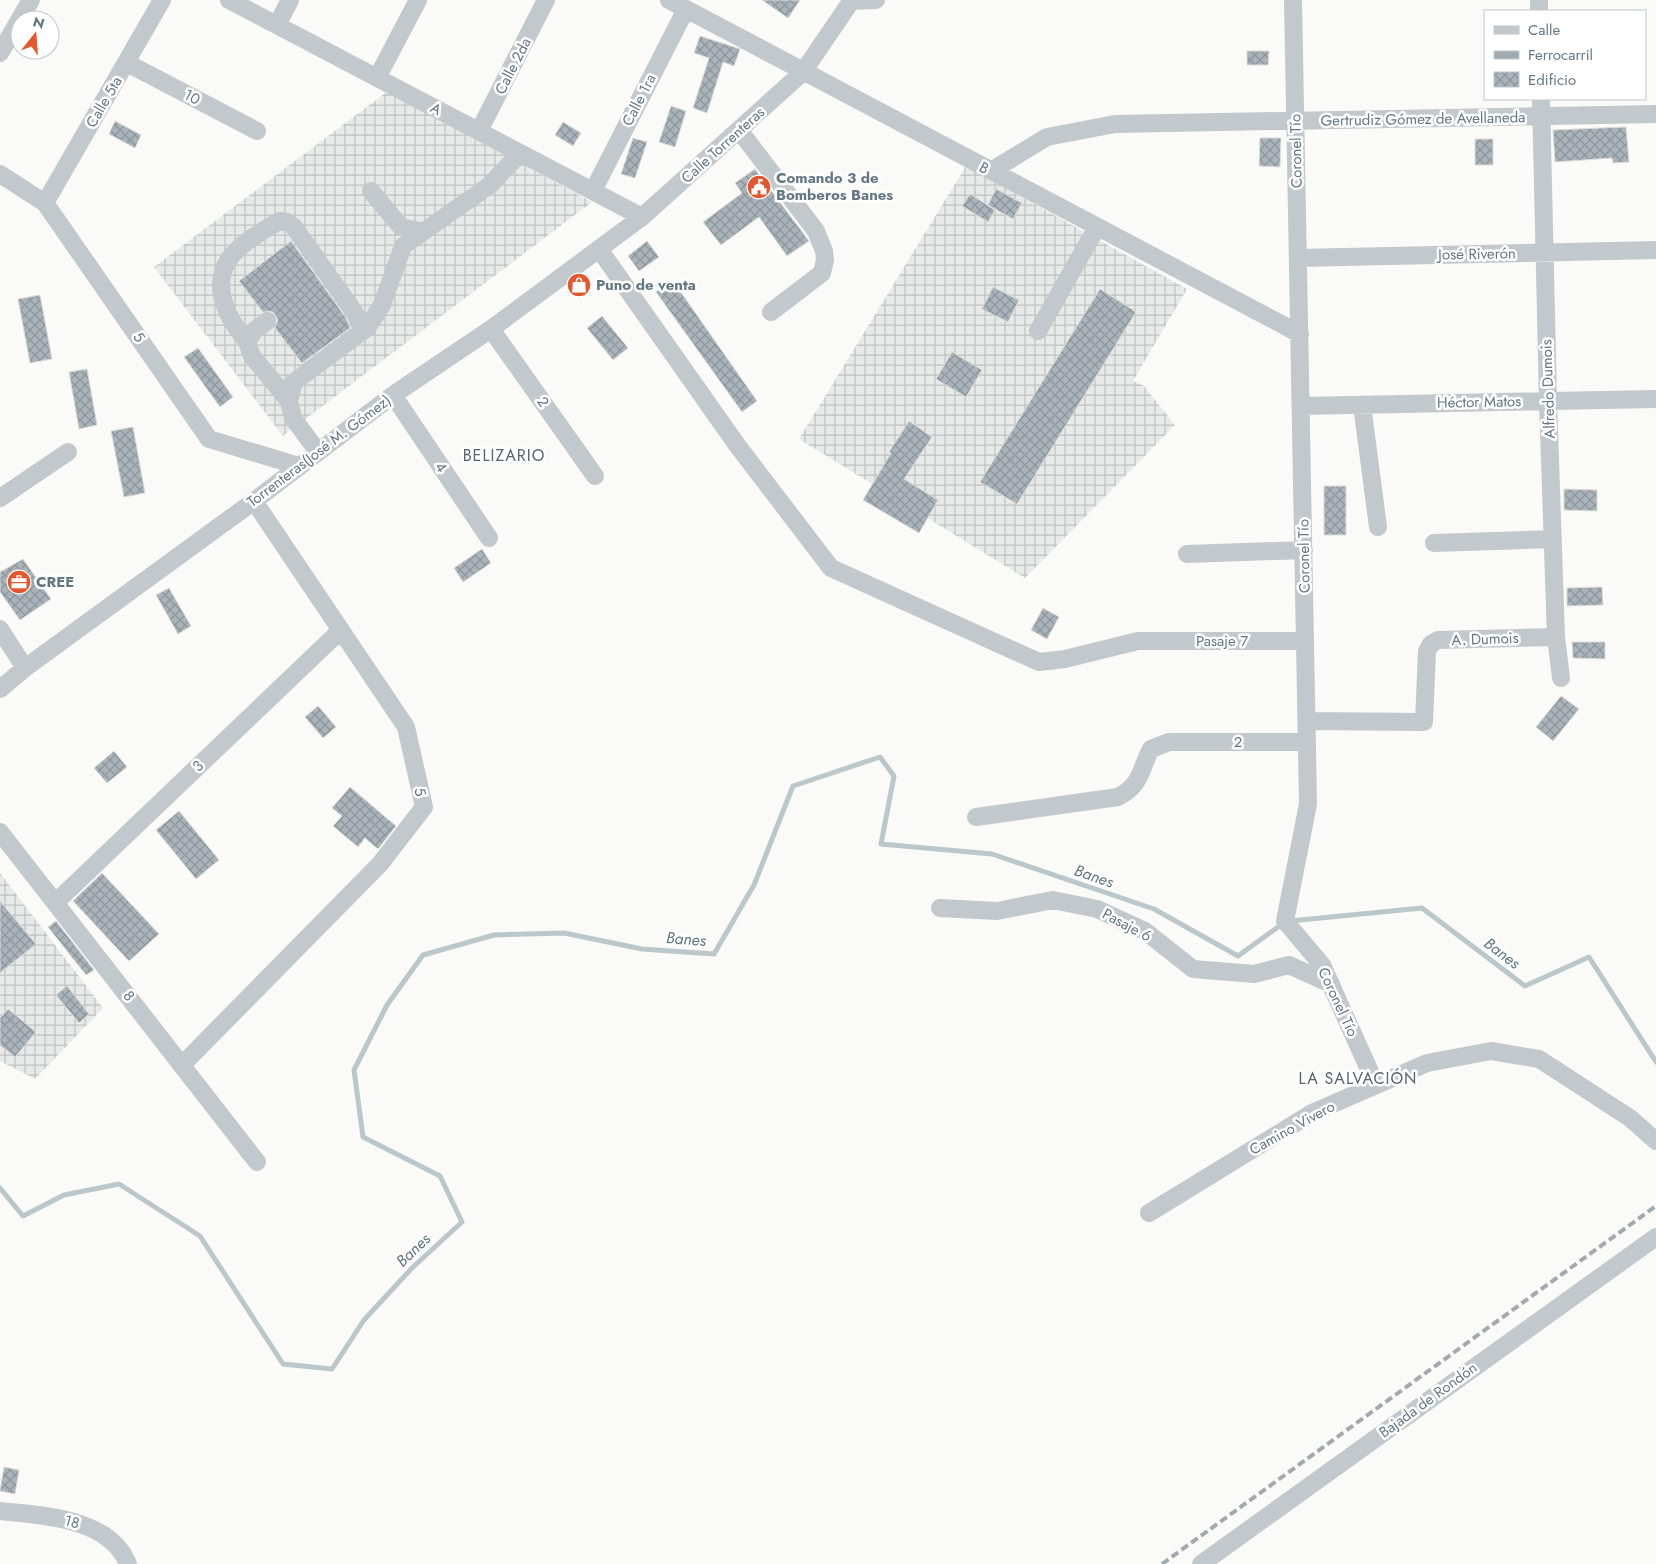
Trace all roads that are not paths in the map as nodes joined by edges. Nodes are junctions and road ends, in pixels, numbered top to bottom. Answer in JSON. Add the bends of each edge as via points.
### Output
{"nodes":[{"id":1,"x":31,"y":0,"type":"edge"},
{"id":2,"x":162,"y":0,"type":"edge"},
{"id":3,"x":229,"y":0,"type":"edge"},
{"id":4,"x":290,"y":0,"type":"edge"},
{"id":5,"x":418,"y":0,"type":"edge"},
{"id":6,"x":546,"y":0,"type":"edge"},
{"id":7,"x":669,"y":0,"type":"edge"},
{"id":8,"x":851,"y":0,"type":"edge"},
{"id":9,"x":876,"y":0,"type":"edge"},
{"id":10,"x":1293,"y":0,"type":"edge"},
{"id":11,"x":686,"y":9,"type":"junction"},
{"id":12,"x":277,"y":25,"type":"junction"},
{"id":13,"x":0,"y":53,"type":"edge"},
{"id":14,"x":127,"y":63,"type":"junction"},
{"id":15,"x":803,"y":72,"type":"junction"},
{"id":16,"x":377,"y":78,"type":"junction"},
{"id":17,"x":1541,"y":100,"type":"edge"},
{"id":18,"x":1656,"y":114,"type":"edge"},
{"id":19,"x":1541,"y":117,"type":"junction"},
{"id":20,"x":1295,"y":122,"type":"junction"},
{"id":21,"x":739,"y":130,"type":"junction"},
{"id":22,"x":257,"y":131,"type":"dead end"},
{"id":23,"x":479,"y":131,"type":"junction"},
{"id":24,"x":520,"y":152,"type":"junction"},
{"id":25,"x":991,"y":172,"type":"junction"},
{"id":26,"x":0,"y":174,"type":"edge"},
{"id":27,"x":371,"y":191,"type":"dead end"},
{"id":28,"x":593,"y":191,"type":"junction"},
{"id":29,"x":45,"y":203,"type":"junction"},
{"id":30,"x":642,"y":217,"type":"junction"},
{"id":31,"x":1097,"y":227,"type":"junction"},
{"id":32,"x":422,"y":232,"type":"junction"},
{"id":33,"x":599,"y":249,"type":"junction"},
{"id":34,"x":1656,"y":250,"type":"edge"},
{"id":35,"x":1544,"y":253,"type":"junction"},
{"id":36,"x":1298,"y":258,"type":"junction"},
{"id":37,"x":771,"y":312,"type":"dead end"},
{"id":38,"x":267,"y":321,"type":"dead end"},
{"id":39,"x":491,"y":329,"type":"junction"},
{"id":40,"x":363,"y":331,"type":"junction"},
{"id":41,"x":1038,"y":331,"type":"dead end"},
{"id":42,"x":1300,"y":334,"type":"junction"},
{"id":43,"x":247,"y":342,"type":"junction"},
{"id":44,"x":393,"y":395,"type":"junction"},
{"id":45,"x":1656,"y":399,"type":"edge"},
{"id":46,"x":289,"y":401,"type":"junction"},
{"id":47,"x":1548,"y":401,"type":"junction"},
{"id":48,"x":1362,"y":405,"type":"junction"},
{"id":49,"x":1302,"y":406,"type":"junction"},
{"id":50,"x":68,"y":452,"type":"dead end"},
{"id":51,"x":318,"y":452,"type":"junction"},
{"id":52,"x":299,"y":466,"type":"junction"},
{"id":53,"x":595,"y":476,"type":"dead end"},
{"id":54,"x":0,"y":498,"type":"edge"},
{"id":55,"x":254,"y":501,"type":"junction"},
{"id":56,"x":1378,"y":527,"type":"dead end"},
{"id":57,"x":489,"y":538,"type":"dead end"},
{"id":58,"x":1553,"y":539,"type":"junction"},
{"id":59,"x":1434,"y":543,"type":"dead end"},
{"id":60,"x":1304,"y":550,"type":"junction"},
{"id":61,"x":1187,"y":554,"type":"dead end"},
{"id":62,"x":0,"y":629,"type":"edge"},
{"id":63,"x":341,"y":630,"type":"junction"},
{"id":64,"x":1556,"y":637,"type":"junction"},
{"id":65,"x":1306,"y":641,"type":"junction"},
{"id":66,"x":25,"y":668,"type":"junction"},
{"id":67,"x":1561,"y":678,"type":"dead end"},
{"id":68,"x":0,"y":689,"type":"edge"},
{"id":69,"x":1307,"y":721,"type":"junction"},
{"id":70,"x":1307,"y":742,"type":"junction"},
{"id":71,"x":976,"y":817,"type":"dead end"},
{"id":72,"x":0,"y":832,"type":"edge"},
{"id":73,"x":56,"y":902,"type":"junction"},
{"id":74,"x":940,"y":908,"type":"dead end"},
{"id":75,"x":1331,"y":984,"type":"junction"},
{"id":76,"x":182,"y":1065,"type":"junction"},
{"id":77,"x":1376,"y":1085,"type":"junction"},
{"id":78,"x":1656,"y":1141,"type":"edge"},
{"id":79,"x":257,"y":1162,"type":"dead end"},
{"id":80,"x":1149,"y":1213,"type":"dead end"},
{"id":81,"x":1656,"y":1236,"type":"edge"},
{"id":82,"x":0,"y":1510,"type":"edge"},
{"id":83,"x":128,"y":1564,"type":"edge"},
{"id":84,"x":1201,"y":1564,"type":"edge"}],
"edges":[{"from":1,"to":13,"type":"street"},
{"from":2,"to":14,"type":"street","name":"Calle 5ta"},
{"from":3,"to":12,"type":"street","name":"A"},
{"from":4,"to":12,"type":"street"},
{"from":5,"to":16,"type":"street"},
{"from":6,"to":23,"type":"street","name":"Calle 2da"},
{"from":7,"to":11,"type":"street","name":"B"},
{"from":8,"to":9,"type":"street"},
{"from":8,"to":15,"type":"street","name":"Calle Torrenteras"},
{"from":10,"to":20,"type":"street","name":"Coronel Tío"},
{"from":11,"to":15,"type":"street","name":"B"},
{"from":11,"to":28,"type":"street","name":"Calle 1ra"},
{"from":12,"to":16,"type":"street","name":"A"},
{"from":14,"to":22,"type":"street","name":"10"},
{"from":14,"to":29,"type":"street","name":"Calle 5ta"},
{"from":15,"to":21,"type":"street","name":"Calle Torrenteras"},
{"from":15,"to":25,"type":"street","name":"B"},
{"from":16,"to":23,"type":"street","name":"A"},
{"from":17,"to":19,"type":"street","name":"Alfredo Dumois"},
{"from":18,"to":19,"type":"street","name":"Gertrudiz Gómez de Avellaneda"},
{"from":19,"to":20,"type":"street","name":"Gertrudiz Gómez de Avellaneda"},
{"from":19,"to":35,"type":"street","name":"Alfredo Dumois"},
{"from":20,"to":25,"type":"street","name":"Gertrudiz Gómez de Avellaneda","via":[[1115,124],[1047,137]]},
{"from":20,"to":36,"type":"street","name":"Coronel Tío"},
{"from":21,"to":30,"type":"street","name":"Calle Torrenteras"},
{"from":21,"to":37,"type":"street","via":[[816,231],[824,251],[822,272]]},
{"from":23,"to":24,"type":"street","name":"A"},
{"from":24,"to":28,"type":"street","name":"A"},
{"from":24,"to":32,"type":"street","via":[[490,185]]},
{"from":25,"to":31,"type":"street","name":"B"},
{"from":26,"to":29,"type":"street","name":"5"},
{"from":27,"to":32,"type":"street","via":[[401,227]]},
{"from":28,"to":30,"type":"street","name":"A"},
{"from":29,"to":52,"type":"street","name":"5","via":[[209,439]]},
{"from":30,"to":33,"type":"street","name":"Torrenteras(José M. Gómez)"},
{"from":31,"to":41,"type":"street"},
{"from":31,"to":42,"type":"street","name":"B"},
{"from":32,"to":40,"type":"street","via":[[403,246],[382,305]]},
{"from":33,"to":39,"type":"street","name":"Torrenteras(José M. Gómez)"},
{"from":33,"to":65,"type":"street","name":"Pasaje 7","via":[[737,445],[831,568],[1039,662],[1138,641]]},
{"from":34,"to":35,"type":"street","name":"José Riverón"},
{"from":35,"to":36,"type":"street","name":"José Riverón"},
{"from":35,"to":47,"type":"street","name":"Alfredo Dumois"},
{"from":36,"to":42,"type":"street","name":"Coronel Tío"},
{"from":38,"to":43,"type":"street","via":[[254,331]]},
{"from":39,"to":44,"type":"street","name":"Torrenteras(José M. Gómez)"},
{"from":39,"to":53,"type":"street","name":"2"},
{"from":40,"to":43,"type":"street","via":[[355,314],[294,227],[279,221],[233,252],[224,267],[221,281],[225,306]]},
{"from":40,"to":46,"type":"street","via":[[294,382]]},
{"from":42,"to":49,"type":"street","name":"Coronel Tío"},
{"from":43,"to":46,"type":"street","via":[[252,356]]},
{"from":44,"to":51,"type":"street","name":"Torrenteras(José M. Gómez)"},
{"from":44,"to":57,"type":"street","name":"4"},
{"from":45,"to":47,"type":"street","name":"Héctor Matos"},
{"from":46,"to":51,"type":"street","via":[[294,418]]},
{"from":47,"to":48,"type":"street","name":"Héctor Matos"},
{"from":47,"to":58,"type":"street","name":"Alfredo Dumois"},
{"from":48,"to":49,"type":"street","name":"Héctor Matos"},
{"from":48,"to":56,"type":"street"},
{"from":49,"to":60,"type":"street","name":"Coronel Tío"},
{"from":50,"to":54,"type":"street"},
{"from":51,"to":52,"type":"street","name":"Torrenteras(José M. Gómez)"},
{"from":52,"to":55,"type":"street","name":"Torrenteras(José M. Gómez)"},
{"from":55,"to":63,"type":"street","name":"5"},
{"from":55,"to":66,"type":"street","name":"Torrenteras(José M. Gómez)"},
{"from":58,"to":59,"type":"street"},
{"from":58,"to":64,"type":"street","name":"Alfredo Dumois"},
{"from":60,"to":61,"type":"street"},
{"from":60,"to":65,"type":"street","name":"Coronel Tío"},
{"from":62,"to":66,"type":"street"},
{"from":63,"to":73,"type":"street","name":"3"},
{"from":63,"to":76,"type":"street","name":"5","via":[[406,727],[424,807],[380,864]]},
{"from":64,"to":67,"type":"street","name":"Alfredo Dumois"},
{"from":64,"to":69,"type":"street","name":"A. Dumois","via":[[1438,640],[1431,644],[1427,650],[1424,722]]},
{"from":65,"to":69,"type":"street","name":"Coronel Tío"},
{"from":66,"to":68,"type":"street","name":"Torrenteras(José M. Gómez)"},
{"from":69,"to":70,"type":"street","name":"Coronel Tío"},
{"from":70,"to":71,"type":"street","name":"2","via":[[1169,742],[1152,749],[1139,779],[1130,791],[1118,797]]},
{"from":70,"to":75,"type":"street","name":"Coronel Tío","via":[[1308,804],[1286,921],[1322,965]]},
{"from":72,"to":73,"type":"street","name":"8"},
{"from":73,"to":76,"type":"street","name":"8"},
{"from":74,"to":75,"type":"street","name":"Pasaje 6","via":[[997,910],[1053,900],[1096,909],[1145,931],[1193,969],[1254,974],[1289,965]]},
{"from":75,"to":77,"type":"street","name":"Coronel Tío"},
{"from":76,"to":79,"type":"street","name":"8"},
{"from":77,"to":78,"type":"street","name":"Camino Vivero","via":[[1427,1063],[1492,1050],[1539,1060],[1630,1118]]},
{"from":77,"to":80,"type":"street","name":"Camino Vivero","via":[[1312,1113]]},
{"from":81,"to":84,"type":"street","name":"Bajada de Rondón"},
{"from":82,"to":83,"type":"street","name":"18","via":[[69,1520],[97,1530],[124,1554]]}]}
